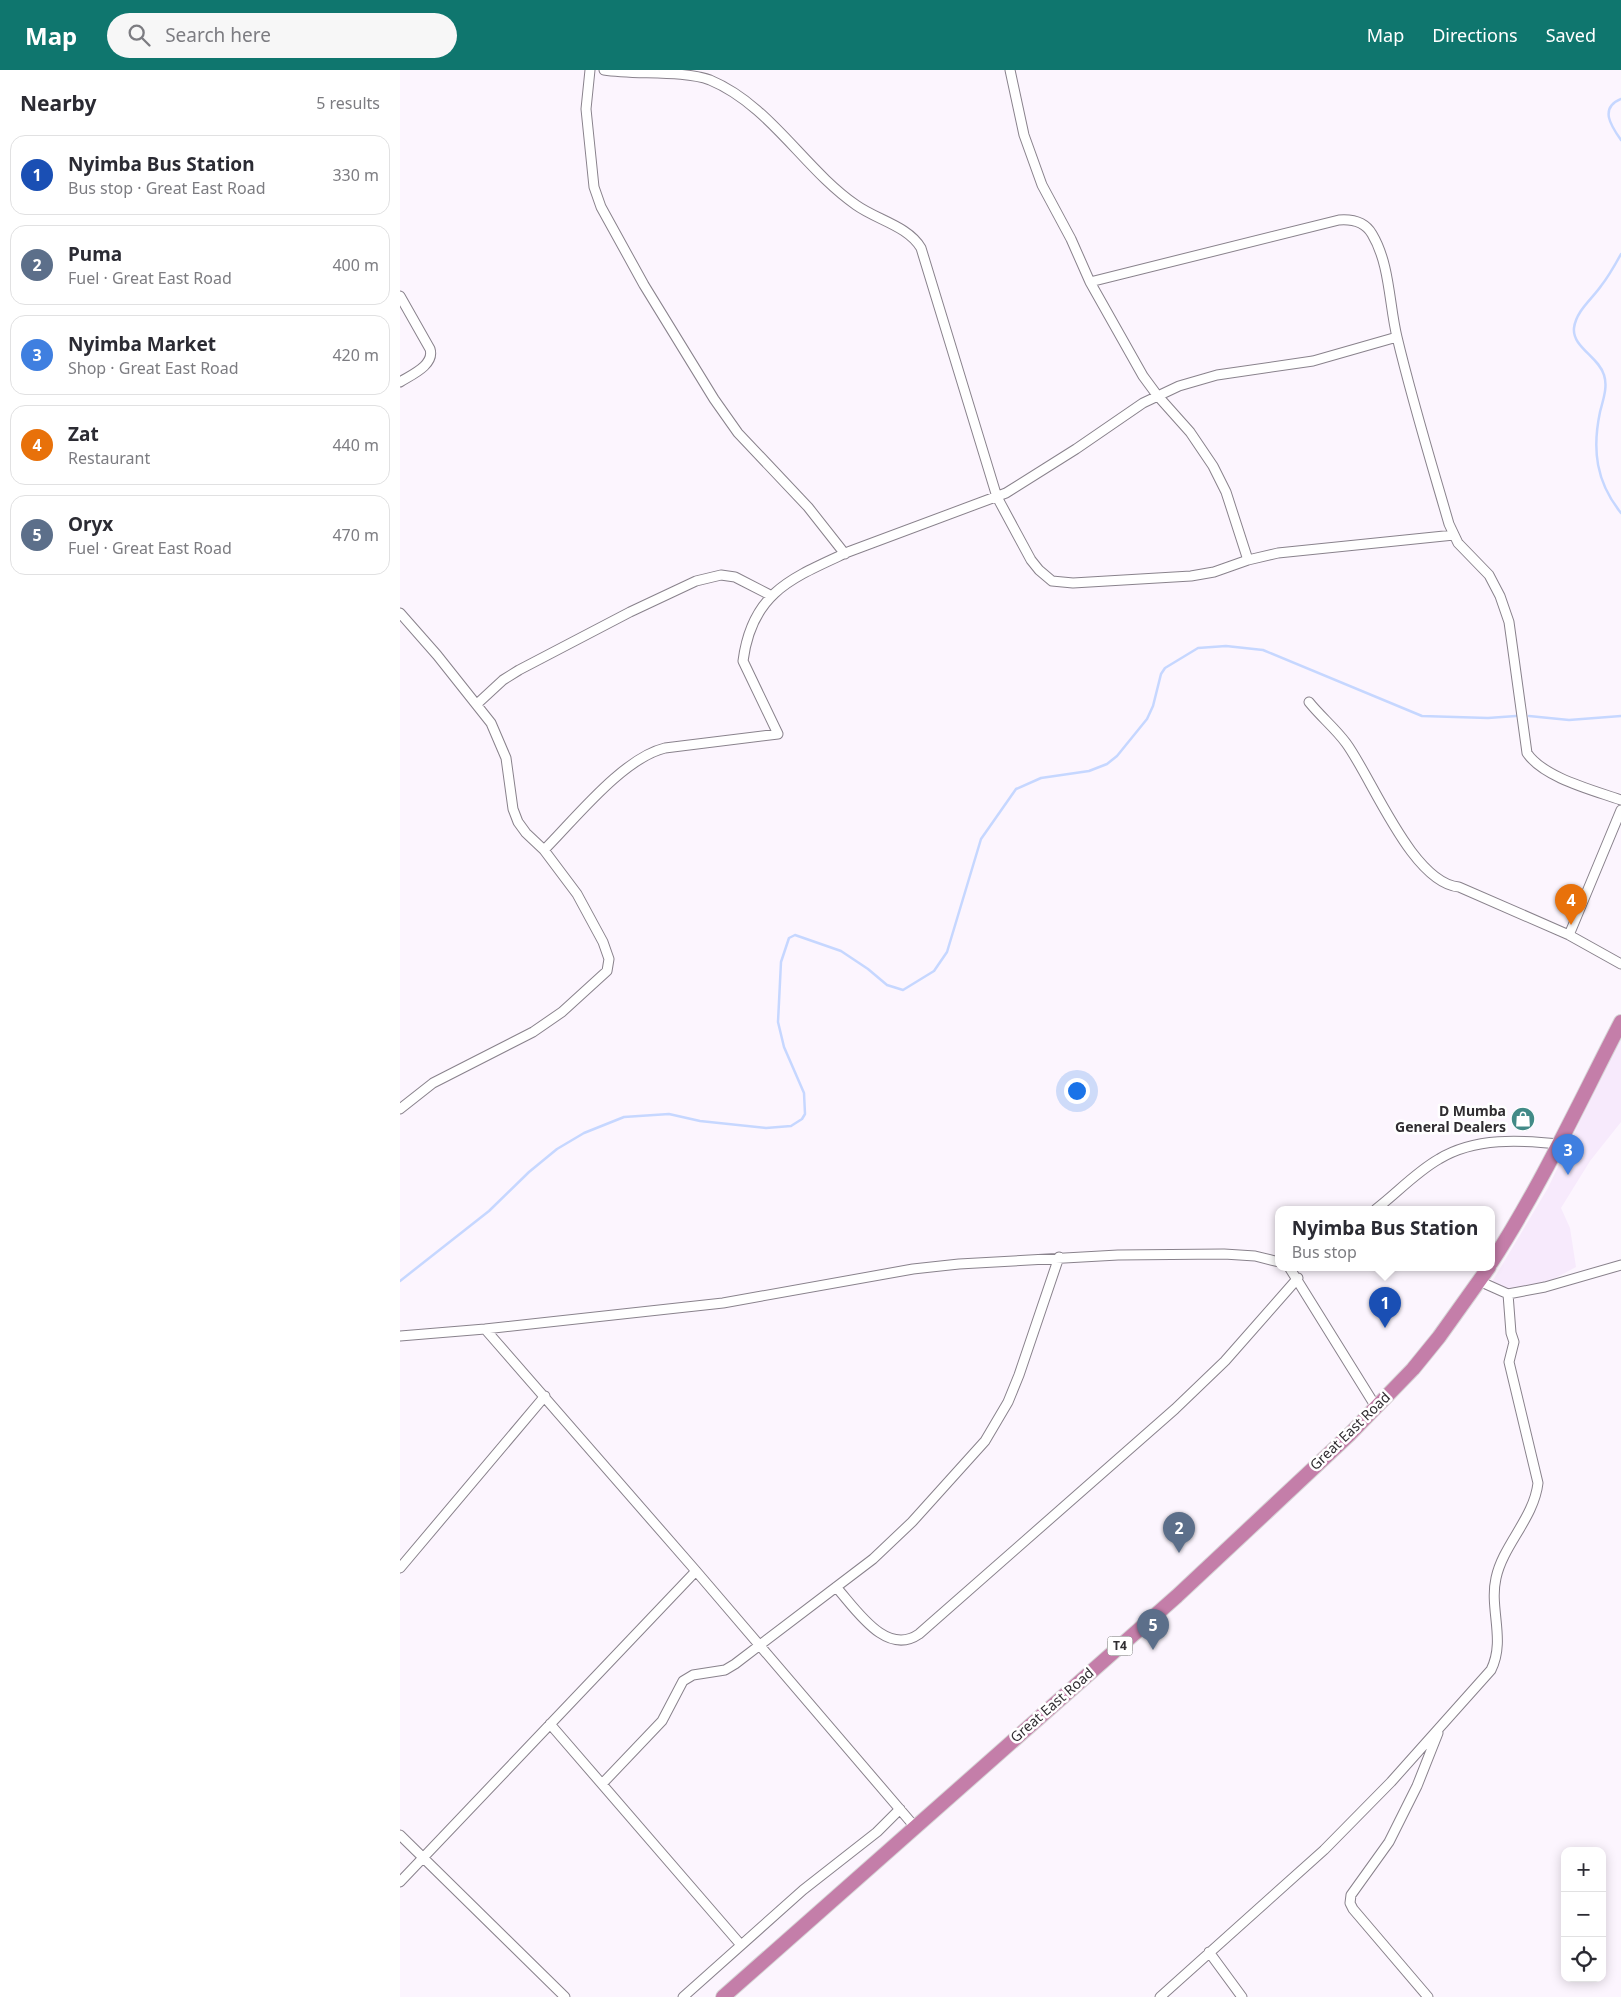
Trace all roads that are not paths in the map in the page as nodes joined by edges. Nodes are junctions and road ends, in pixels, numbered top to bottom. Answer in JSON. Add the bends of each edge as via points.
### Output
{"nodes":[{"id":1,"x":590,"y":70,"type":"edge"},
{"id":2,"x":604,"y":70,"type":"edge"},
{"id":3,"x":1010,"y":70,"type":"edge"},
{"id":4,"x":1090,"y":282,"type":"junction"},
{"id":5,"x":400,"y":296,"type":"edge"},
{"id":6,"x":1397,"y":337,"type":"junction"},
{"id":7,"x":400,"y":382,"type":"edge"},
{"id":8,"x":1157,"y":395,"type":"junction"},
{"id":9,"x":997,"y":497,"type":"junction"},
{"id":10,"x":1454,"y":535,"type":"junction"},
{"id":11,"x":845,"y":554,"type":"junction"},
{"id":12,"x":1248,"y":560,"type":"junction"},
{"id":13,"x":770,"y":595,"type":"junction"},
{"id":14,"x":400,"y":613,"type":"edge"},
{"id":15,"x":1310,"y":702,"type":"dead end"},
{"id":16,"x":477,"y":704,"type":"junction"},
{"id":17,"x":1621,"y":800,"type":"edge"},
{"id":18,"x":1621,"y":810,"type":"edge"},
{"id":19,"x":544,"y":850,"type":"junction"},
{"id":20,"x":1569,"y":935,"type":"junction"},
{"id":21,"x":1621,"y":964,"type":"edge"},
{"id":22,"x":1621,"y":1022,"type":"edge"},
{"id":23,"x":400,"y":1109,"type":"edge"},
{"id":24,"x":1560,"y":1144,"type":"junction"},
{"id":25,"x":1380,"y":1206,"type":"edge"},
{"id":26,"x":1495,"y":1257,"type":"edge"},
{"id":27,"x":1059,"y":1258,"type":"junction"},
{"id":28,"x":1275,"y":1261,"type":"edge"},
{"id":29,"x":1621,"y":1265,"type":"edge"},
{"id":30,"x":1292,"y":1271,"type":"edge"},
{"id":31,"x":1486,"y":1271,"type":"edge"},
{"id":32,"x":1298,"y":1278,"type":"junction"},
{"id":33,"x":1479,"y":1281,"type":"junction"},
{"id":34,"x":1508,"y":1294,"type":"junction"},
{"id":35,"x":485,"y":1329,"type":"junction"},
{"id":36,"x":400,"y":1336,"type":"edge"},
{"id":37,"x":545,"y":1396,"type":"junction"},
{"id":38,"x":1376,"y":1407,"type":"junction"},
{"id":39,"x":400,"y":1568,"type":"edge"},
{"id":40,"x":696,"y":1571,"type":"junction"},
{"id":41,"x":836,"y":1587,"type":"junction"},
{"id":42,"x":760,"y":1645,"type":"junction"},
{"id":43,"x":550,"y":1724,"type":"junction"},
{"id":44,"x":1440,"y":1728,"type":"junction"},
{"id":45,"x":602,"y":1784,"type":"junction"},
{"id":46,"x":900,"y":1809,"type":"junction"},
{"id":47,"x":915,"y":1827,"type":"junction"},
{"id":48,"x":400,"y":1835,"type":"edge"},
{"id":49,"x":424,"y":1857,"type":"junction"},
{"id":50,"x":400,"y":1882,"type":"edge"},
{"id":51,"x":741,"y":1944,"type":"junction"},
{"id":52,"x":1209,"y":1952,"type":"junction"},
{"id":53,"x":565,"y":1997,"type":"edge"},
{"id":54,"x":683,"y":1997,"type":"edge"},
{"id":55,"x":722,"y":1997,"type":"edge"},
{"id":56,"x":1160,"y":1997,"type":"edge"},
{"id":57,"x":1242,"y":1997,"type":"edge"},
{"id":58,"x":1428,"y":1997,"type":"edge"}],
"edges":[{"from":1,"to":11,"type":"street","via":[[586,109],[594,187],[601,207],[644,285],[714,399],[738,433],[808,507]]},
{"from":2,"to":9,"type":"street","via":[[696,76],[721,85],[762,116],[855,205],[915,239],[921,248]]},
{"from":3,"to":4,"type":"street","via":[[1024,135],[1036,170]]},
{"from":4,"to":6,"type":"street","via":[[1339,220],[1352,220],[1369,230],[1378,248]]},
{"from":4,"to":8,"type":"street"},
{"from":5,"to":7,"type":"street","via":[[432,357]]},
{"from":6,"to":8,"type":"street","via":[[1291,366],[1203,378]]},
{"from":6,"to":10,"type":"street"},
{"from":8,"to":9,"type":"street","via":[[1028,481]]},
{"from":8,"to":12,"type":"street","via":[[1190,432],[1214,466]]},
{"from":9,"to":11,"type":"street"},
{"from":9,"to":12,"type":"street","via":[[1031,560],[1046,577],[1057,583],[1191,576]]},
{"from":10,"to":12,"type":"street","via":[[1278,553]]},
{"from":10,"to":17,"type":"street","via":[[1471,559],[1489,576],[1506,613],[1529,756],[1568,781]]},
{"from":11,"to":13,"type":"street"},
{"from":13,"to":16,"type":"street","via":[[735,578],[721,575],[696,581],[519,670]]},
{"from":13,"to":19,"type":"street","via":[[756,616],[743,661],[778,734],[651,752],[626,769]]},
{"from":14,"to":16,"type":"street"},
{"from":15,"to":20,"type":"street","via":[[1346,743],[1406,844],[1435,879]]},
{"from":16,"to":19,"type":"street","via":[[491,724],[506,758],[513,810],[518,822]]},
{"from":18,"to":20,"type":"street"},
{"from":19,"to":23,"type":"street","via":[[577,894],[603,942],[609,959],[607,972],[562,1012],[533,1032],[433,1083]]},
{"from":20,"to":21,"type":"street"},
{"from":22,"to":24,"type":"highway"},
{"from":24,"to":25,"type":"street","via":[[1492,1142],[1458,1150],[1435,1162]]},
{"from":24,"to":26,"type":"highway"},
{"from":27,"to":28,"type":"street","via":[[1224,1254]]},
{"from":27,"to":35,"type":"street","via":[[913,1269],[723,1303]]},
{"from":27,"to":41,"type":"street","via":[[1019,1376],[985,1441],[912,1522],[874,1559]]},
{"from":29,"to":34,"type":"street"},
{"from":30,"to":32,"type":"street"},
{"from":31,"to":33,"type":"highway","name":"Great East Road","number":"T4"},
{"from":32,"to":38,"type":"street"},
{"from":32,"to":41,"type":"street","via":[[1225,1361],[1175,1409],[912,1639],[896,1641],[887,1638]]},
{"from":33,"to":34,"type":"street"},
{"from":33,"to":38,"type":"highway","name":"Great East Road","number":"T4","via":[[1418,1362]]},
{"from":34,"to":44,"type":"street","via":[[1514,1342],[1509,1362],[1537,1489],[1496,1579],[1498,1638],[1495,1662]]},
{"from":35,"to":36,"type":"street"},
{"from":35,"to":37,"type":"street"},
{"from":37,"to":39,"type":"street"},
{"from":37,"to":40,"type":"street"},
{"from":38,"to":47,"type":"highway","name":"Great East Road","number":"T4","via":[[1176,1596]]},
{"from":40,"to":42,"type":"street"},
{"from":40,"to":43,"type":"street"},
{"from":41,"to":42,"type":"street"},
{"from":42,"to":45,"type":"street","via":[[725,1670],[683,1681],[662,1721]]},
{"from":42,"to":46,"type":"street"},
{"from":43,"to":45,"type":"street"},
{"from":43,"to":49,"type":"street"},
{"from":44,"to":52,"type":"street","via":[[1324,1850]]},
{"from":44,"to":58,"type":"street","via":[[1402,1818],[1351,1895],[1350,1902]]},
{"from":45,"to":51,"type":"street"},
{"from":46,"to":47,"type":"street"},
{"from":46,"to":51,"type":"street","via":[[863,1844]]},
{"from":47,"to":55,"type":"highway","name":"Great East Road","number":"T4"},
{"from":48,"to":49,"type":"street"},
{"from":49,"to":50,"type":"street"},
{"from":49,"to":53,"type":"street"},
{"from":51,"to":54,"type":"street"},
{"from":52,"to":56,"type":"street"},
{"from":52,"to":57,"type":"street"}]}
